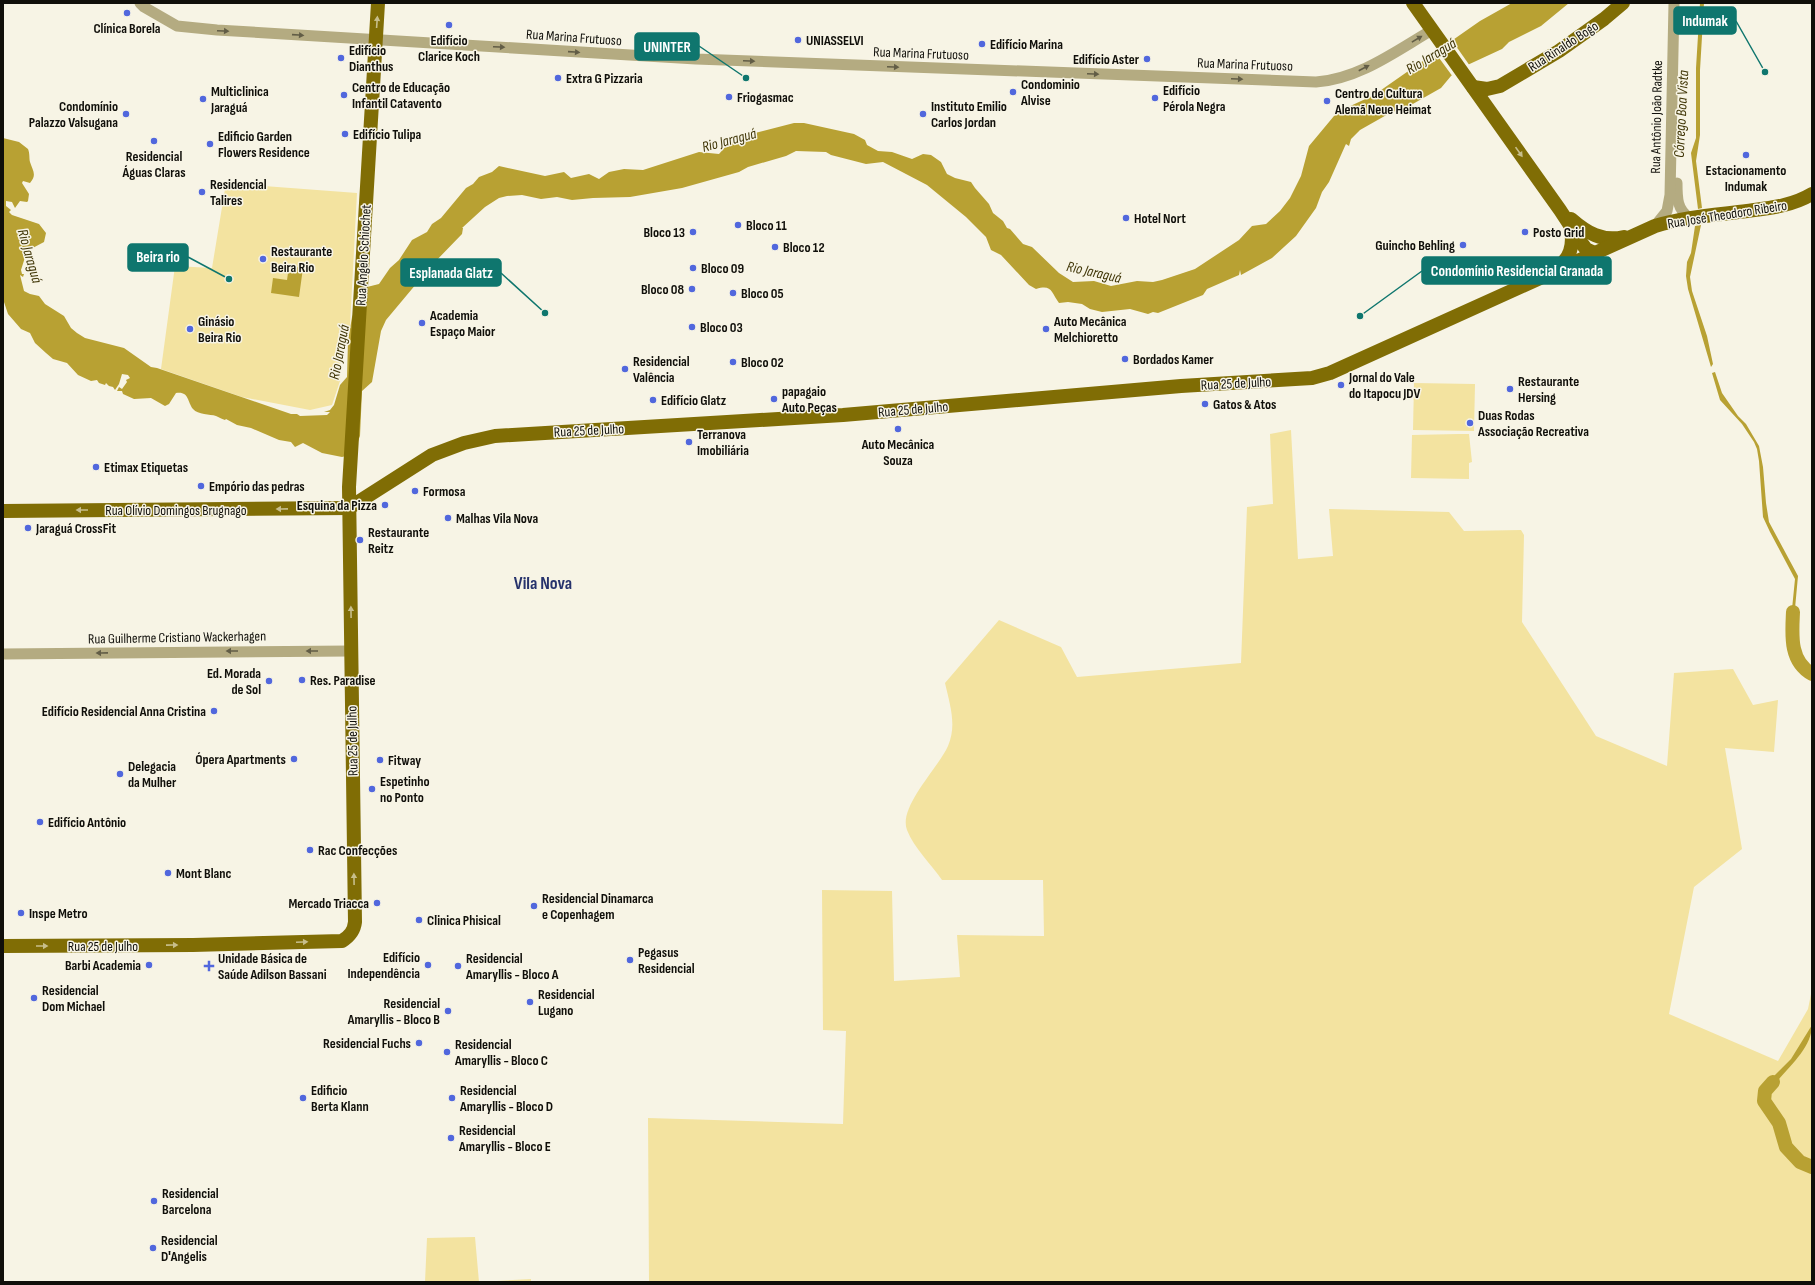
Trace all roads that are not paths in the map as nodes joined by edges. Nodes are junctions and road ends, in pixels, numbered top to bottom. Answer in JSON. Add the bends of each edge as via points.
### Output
{"nodes":[{"id":1,"x":140,"y":3,"type":"edge"},
{"id":2,"x":378,"y":3,"type":"edge"},
{"id":3,"x":1413,"y":3,"type":"edge"},
{"id":4,"x":1623,"y":3,"type":"edge"},
{"id":5,"x":1674,"y":3,"type":"edge"},
{"id":6,"x":1681,"y":3,"type":"edge"},
{"id":7,"x":1435,"y":35,"type":"junction"},
{"id":8,"x":376,"y":40,"type":"junction"},
{"id":9,"x":1471,"y":84,"type":"junction"},
{"id":10,"x":1500,"y":86,"type":"junction"},
{"id":11,"x":1497,"y":120,"type":"junction"},
{"id":12,"x":1812,"y":194,"type":"edge"},
{"id":13,"x":1560,"y":210,"type":"junction"},
{"id":14,"x":1695,"y":218,"type":"junction"},
{"id":15,"x":1655,"y":226,"type":"junction"},
{"id":16,"x":1571,"y":227,"type":"junction"},
{"id":17,"x":1636,"y":235,"type":"junction"},
{"id":18,"x":1597,"y":254,"type":"junction"},
{"id":19,"x":1552,"y":273,"type":"junction"},
{"id":20,"x":349,"y":508,"type":"junction"},
{"id":21,"x":3,"y":511,"type":"edge"},
{"id":22,"x":351,"y":651,"type":"junction"},
{"id":23,"x":3,"y":654,"type":"edge"},
{"id":24,"x":3,"y":946,"type":"edge"}],
"edges":[{"from":1,"to":8,"type":"street","name":"Rua Marina Frutuoso","one_way":true,"via":[[177,26],[188,28]]},
{"from":8,"to":2,"type":"main road","name":"Rua Angelo Schiochet","one_way":true},
{"from":3,"to":7,"type":"main road"},
{"from":4,"to":10,"type":"main road","name":"Rua Rinaldo Bogo","via":[[1559,51]]},
{"from":5,"to":15,"type":"street","name":"Rua Antônio João Radtke","via":[[1669,200],[1667,211]]},
{"from":6,"to":14,"type":"street","name":"Rua Antônio João Radtke","via":[[1677,196],[1681,210]]},
{"from":8,"to":7,"type":"street","name":"Rua Marina Frutuoso","one_way":true,"via":[[696,59],[1316,82],[1350,76]]},
{"from":7,"to":9,"type":"main road"},
{"from":8,"to":20,"type":"main road","name":"Rua Angelo Schiochet"},
{"from":9,"to":10,"type":"main road","name":"Rua Rinaldo Bogo","via":[[1487,90]]},
{"from":9,"to":11,"type":"main road"},
{"from":10,"to":11,"type":"main road","via":[[1495,100]]},
{"from":11,"to":13,"type":"main road","one_way":true},
{"from":12,"to":14,"type":"main road","name":"Rua José Theodoro Ribeiro","via":[[1786,206]]},
{"from":13,"to":16,"type":"main road"},
{"from":13,"to":17,"type":"main road","via":[[1597,237],[1612,239]]},
{"from":14,"to":15,"type":"main road","name":"Rua José Theodoro Ribeiro"},
{"from":15,"to":17,"type":"main road","name":"Rua José Theodoro Ribeiro"},
{"from":16,"to":18,"type":"main road","via":[[1586,249]]},
{"from":16,"to":19,"type":"main road","via":[[1571,252]]},
{"from":17,"to":18,"type":"main road","name":"Rua José Theodoro Ribeiro"},
{"from":18,"to":19,"type":"main road","name":"Rua 25 de Julho"},
{"from":19,"to":20,"type":"main road","name":"Rua 25 de Julho","via":[[1330,373],[1312,378],[1181,386],[843,415],[495,436],[464,443],[432,455]]},
{"from":20,"to":21,"type":"main road","name":"Rua Olívio Domingos Brugnago","one_way":true},
{"from":22,"to":20,"type":"main road","name":"Rua 25 de Julho","one_way":true},
{"from":22,"to":23,"type":"street","name":"Rua Guilherme Cristiano Wackerhagen","one_way":true},
{"from":24,"to":22,"type":"main road","name":"Rua 25 de Julho","one_way":true,"via":[[204,945],[342,941],[348,937],[355,922]]}]}
